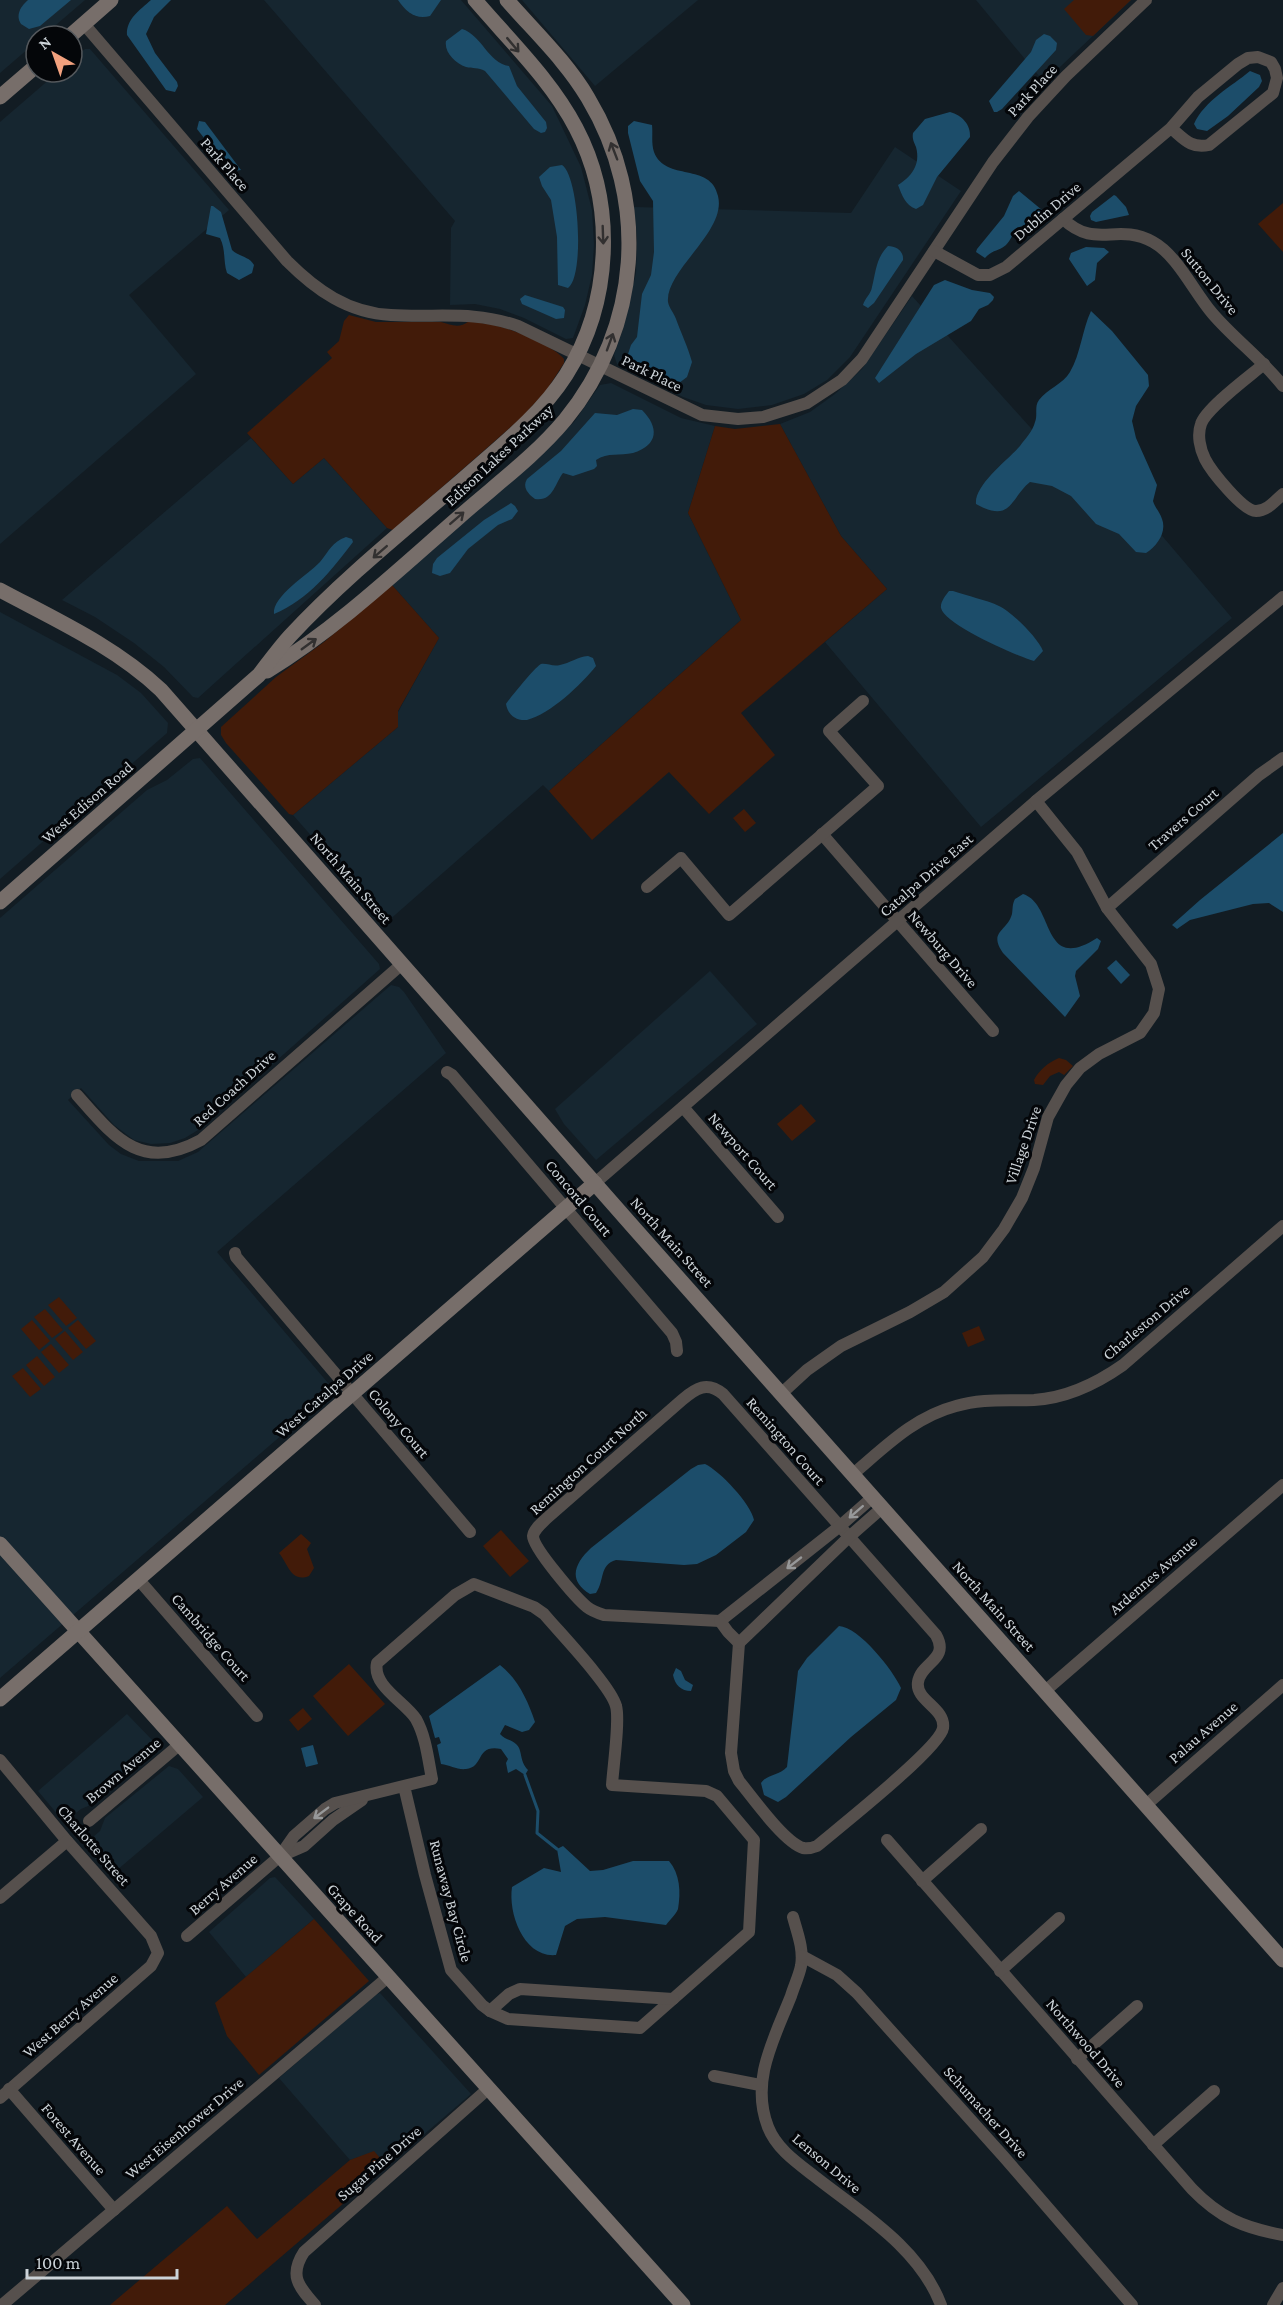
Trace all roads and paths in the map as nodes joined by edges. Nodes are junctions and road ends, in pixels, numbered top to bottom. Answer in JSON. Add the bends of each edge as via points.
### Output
{"nodes":[{"id":1,"x":111,"y":0,"type":"edge"},
{"id":2,"x":476,"y":0,"type":"edge"},
{"id":3,"x":507,"y":0,"type":"edge"},
{"id":4,"x":1146,"y":0,"type":"edge"},
{"id":5,"x":84,"y":24,"type":"joint"},
{"id":6,"x":24,"y":76,"type":"edge"},
{"id":7,"x":0,"y":97,"type":"edge"},
{"id":8,"x":1171,"y":128,"type":"junction"},
{"id":9,"x":1063,"y":219,"type":"junction"},
{"id":10,"x":934,"y":251,"type":"junction"},
{"id":11,"x":577,"y":354,"type":"junction"},
{"id":12,"x":1264,"y":364,"type":"junction"},
{"id":13,"x":600,"y":366,"type":"junction"},
{"id":14,"x":1283,"y":386,"type":"edge"},
{"id":15,"x":1283,"y":495,"type":"edge"},
{"id":16,"x":0,"y":590,"type":"edge"},
{"id":17,"x":1283,"y":597,"type":"edge"},
{"id":18,"x":259,"y":675,"type":"junction"},
{"id":19,"x":863,"y":700,"type":"dead end"},
{"id":20,"x":198,"y":730,"type":"junction"},
{"id":21,"x":1283,"y":758,"type":"edge"},
{"id":22,"x":1036,"y":801,"type":"junction"},
{"id":23,"x":822,"y":834,"type":"junction"},
{"id":24,"x":647,"y":887,"type":"dead end"},
{"id":25,"x":0,"y":902,"type":"edge"},
{"id":26,"x":1107,"y":908,"type":"junction"},
{"id":27,"x":898,"y":921,"type":"junction"},
{"id":28,"x":402,"y":964,"type":"junction"},
{"id":29,"x":993,"y":1031,"type":"dead end"},
{"id":30,"x":447,"y":1072,"type":"dead end"},
{"id":31,"x":77,"y":1095,"type":"dead end"},
{"id":32,"x":683,"y":1107,"type":"junction"},
{"id":33,"x":595,"y":1184,"type":"junction"},
{"id":34,"x":565,"y":1209,"type":"junction"},
{"id":35,"x":778,"y":1217,"type":"dead end"},
{"id":36,"x":1283,"y":1226,"type":"edge"},
{"id":37,"x":236,"y":1253,"type":"dead end"},
{"id":38,"x":677,"y":1351,"type":"dead end"},
{"id":39,"x":703,"y":1386,"type":"joint"},
{"id":40,"x":352,"y":1393,"type":"junction"},
{"id":41,"x":782,"y":1393,"type":"junction"},
{"id":42,"x":853,"y":1474,"type":"junction"},
{"id":43,"x":1283,"y":1485,"type":"edge"},
{"id":44,"x":878,"y":1503,"type":"junction"},
{"id":45,"x":840,"y":1526,"type":"junction"},
{"id":46,"x":470,"y":1532,"type":"dead end"},
{"id":47,"x":849,"y":1537,"type":"junction"},
{"id":48,"x":0,"y":1544,"type":"edge"},
{"id":49,"x":140,"y":1580,"type":"junction"},
{"id":50,"x":720,"y":1621,"type":"junction"},
{"id":51,"x":78,"y":1632,"type":"junction"},
{"id":52,"x":739,"y":1642,"type":"junction"},
{"id":53,"x":1283,"y":1685,"type":"edge"},
{"id":54,"x":1045,"y":1691,"type":"junction"},
{"id":55,"x":0,"y":1699,"type":"edge"},
{"id":56,"x":257,"y":1716,"type":"dead end"},
{"id":57,"x":179,"y":1744,"type":"junction"},
{"id":58,"x":0,"y":1760,"type":"edge"},
{"id":59,"x":404,"y":1786,"type":"junction"},
{"id":60,"x":1146,"y":1805,"type":"junction"},
{"id":61,"x":89,"y":1821,"type":"dead end"},
{"id":62,"x":981,"y":1829,"type":"dead end"},
{"id":63,"x":67,"y":1840,"type":"junction"},
{"id":64,"x":887,"y":1840,"type":"dead end"},
{"id":65,"x":280,"y":1856,"type":"junction"},
{"id":66,"x":922,"y":1881,"type":"junction"},
{"id":67,"x":0,"y":1898,"type":"edge"},
{"id":68,"x":793,"y":1917,"type":"dead end"},
{"id":69,"x":1059,"y":1918,"type":"dead end"},
{"id":70,"x":187,"y":1936,"type":"dead end"},
{"id":71,"x":158,"y":1955,"type":"joint"},
{"id":72,"x":802,"y":1956,"type":"junction"},
{"id":73,"x":1283,"y":1960,"type":"edge"},
{"id":74,"x":1000,"y":1971,"type":"junction"},
{"id":75,"x":388,"y":1977,"type":"junction"},
{"id":76,"x":673,"y":1999,"type":"junction"},
{"id":77,"x":1137,"y":2006,"type":"dead end"},
{"id":78,"x":490,"y":2011,"type":"junction"},
{"id":79,"x":1077,"y":2059,"type":"junction"},
{"id":80,"x":714,"y":2076,"type":"dead end"},
{"id":81,"x":760,"y":2085,"type":"junction"},
{"id":82,"x":489,"y":2088,"type":"junction"},
{"id":83,"x":1214,"y":2091,"type":"dead end"},
{"id":84,"x":4,"y":2092,"type":"edge"},
{"id":85,"x":1153,"y":2145,"type":"junction"},
{"id":86,"x":114,"y":2210,"type":"junction"},
{"id":87,"x":1283,"y":2235,"type":"edge"},
{"id":88,"x":1283,"y":2289,"type":"edge"},
{"id":89,"x":678,"y":2303,"type":"edge"},
{"id":90,"x":2,"y":2305,"type":"edge"},
{"id":91,"x":315,"y":2305,"type":"edge"},
{"id":92,"x":941,"y":2305,"type":"edge"},
{"id":93,"x":1132,"y":2305,"type":"edge"},
{"id":94,"x":1274,"y":2305,"type":"edge"}],
"edges":[{"from":1,"to":5,"type":"main road"},
{"from":2,"to":11,"type":"main road","name":"Edison Lakes Parkway","one_way":true,"via":[[559,99],[594,171],[603,222],[603,267],[588,330]]},
{"from":13,"to":3,"type":"main road","name":"Edison Lakes Parkway","one_way":true,"via":[[618,319],[629,262],[629,223],[621,176],[605,130],[579,84]]},
{"from":4,"to":10,"type":"street","name":"Park Place","via":[[1028,117]]},
{"from":5,"to":11,"type":"street","name":"Park Place","via":[[287,261],[323,293],[371,313],[500,319]]},
{"from":6,"to":7,"type":"main road"},
{"from":8,"to":8,"type":"street","name":"Dublin Drive","via":[[1198,98],[1248,58],[1265,59],[1275,69],[1273,93],[1209,145],[1190,145]]},
{"from":8,"to":9,"type":"street","name":"Dublin Drive"},
{"from":9,"to":10,"type":"street","name":"Dublin Drive","via":[[1006,267],[990,275],[969,271]]},
{"from":9,"to":12,"type":"street","name":"Sutton Drive","via":[[1084,234],[1131,233],[1160,246],[1212,313]]},
{"from":10,"to":13,"type":"street","name":"Park Place","via":[[852,370],[826,392],[788,410],[738,419],[702,415]]},
{"from":11,"to":13,"type":"street","name":"Park Place"},
{"from":11,"to":18,"type":"main road","name":"Edison Lakes Parkway","one_way":true,"via":[[535,415],[320,606]]},
{"from":12,"to":14,"type":"street","name":"Sutton Drive"},
{"from":12,"to":15,"type":"street","via":[[1203,417],[1200,444],[1208,464],[1248,509],[1264,510]]},
{"from":18,"to":13,"type":"main road","name":"Edison Lakes Parkway","one_way":true,"via":[[336,624],[543,443],[577,405]]},
{"from":16,"to":20,"type":"main road","name":"North Main Street","via":[[135,666]]},
{"from":17,"to":22,"type":"street","name":"Catalpa Drive East"},
{"from":18,"to":20,"type":"main road","name":"Edison Lakes Parkway"},
{"from":19,"to":23,"type":"street","via":[[829,731],[878,786]]},
{"from":20,"to":25,"type":"main road","name":"West Edison Road"},
{"from":20,"to":28,"type":"main road","name":"North Main Street"},
{"from":21,"to":26,"type":"street","name":"Travers Court"},
{"from":22,"to":26,"type":"street","name":"Village Drive","via":[[1077,852]]},
{"from":22,"to":27,"type":"street","name":"Catalpa Drive East"},
{"from":23,"to":24,"type":"street","via":[[729,915],[681,858]]},
{"from":23,"to":27,"type":"street","name":"Newburg Drive"},
{"from":26,"to":41,"type":"street","name":"Village Drive","via":[[1145,956],[1156,977],[1158,1001],[1148,1025],[1089,1061],[1066,1085],[1048,1117],[1022,1198],[982,1257],[944,1292],[840,1346]]},
{"from":27,"to":29,"type":"street","name":"Newburg Drive"},
{"from":27,"to":32,"type":"street","name":"Catalpa Drive East"},
{"from":28,"to":31,"type":"street","name":"Red Coach Drive","via":[[201,1140],[187,1148],[151,1152],[127,1145]]},
{"from":28,"to":33,"type":"main road","name":"North Main Street"},
{"from":30,"to":34,"type":"street","name":"Concord Court"},
{"from":32,"to":33,"type":"street","name":"Catalpa Drive East"},
{"from":32,"to":35,"type":"street","name":"Newport Court"},
{"from":33,"to":34,"type":"main road","name":"West Catalpa Drive"},
{"from":33,"to":41,"type":"main road","name":"North Main Street"},
{"from":34,"to":38,"type":"street","name":"Concord Court","via":[[672,1333]]},
{"from":34,"to":40,"type":"main road","name":"West Catalpa Drive"},
{"from":36,"to":42,"type":"street","name":"Charleston Drive","via":[[1103,1378],[1050,1398],[986,1400],[954,1406],[916,1422]]},
{"from":37,"to":40,"type":"street","name":"Colony Court"},
{"from":39,"to":45,"type":"street","name":"Remington Court","via":[[723,1394]]},
{"from":39,"to":50,"type":"street","name":"Remington Court North","via":[[547,1518],[533,1537],[539,1551],[594,1612]]},
{"from":40,"to":46,"type":"street","name":"Colony Court"},
{"from":40,"to":49,"type":"main road","name":"West Catalpa Drive"},
{"from":41,"to":42,"type":"main road","name":"North Main Street"},
{"from":42,"to":44,"type":"main road","name":"North Main Street"},
{"from":43,"to":54,"type":"street","name":"Ardennes Avenue"},
{"from":44,"to":45,"type":"street","one_way":true},
{"from":44,"to":47,"type":"street"},
{"from":44,"to":54,"type":"main road","name":"North Main Street"},
{"from":45,"to":47,"type":"street","name":"Remington Court"},
{"from":45,"to":50,"type":"street","one_way":true},
{"from":47,"to":52,"type":"street"},
{"from":47,"to":52,"type":"street","name":"Remington Court","via":[[939,1640],[938,1655],[921,1673],[918,1685],[944,1723],[943,1731],[921,1756],[817,1846],[808,1849],[791,1842],[734,1772],[731,1753]]},
{"from":48,"to":51,"type":"main road","name":"Grape Road"},
{"from":49,"to":51,"type":"main road","name":"West Catalpa Drive"},
{"from":49,"to":56,"type":"street","name":"Cambridge Court"},
{"from":50,"to":52,"type":"street"},
{"from":51,"to":55,"type":"main road","name":"West Catalpa Drive"},
{"from":51,"to":57,"type":"main road","name":"Grape Road"},
{"from":53,"to":60,"type":"street","name":"Palau Avenue"},
{"from":54,"to":60,"type":"main road","name":"North Main Street"},
{"from":57,"to":61,"type":"street","name":"Brown Avenue"},
{"from":57,"to":65,"type":"main road","name":"Grape Road"},
{"from":58,"to":63,"type":"street","name":"Charlotte Street"},
{"from":59,"to":65,"type":"street","name":"Runaway Bay Circle","via":[[375,1792],[333,1820],[304,1846]]},
{"from":59,"to":76,"type":"street","name":"Runaway Bay Circle","via":[[432,1779],[426,1745],[415,1719],[380,1680],[375,1671],[377,1663],[474,1584],[544,1614],[615,1703],[612,1785],[706,1791],[717,1796],[754,1840],[749,1932]]},
{"from":59,"to":78,"type":"street","name":"Runaway Bay Circle","via":[[451,1970]]},
{"from":60,"to":73,"type":"main road","name":"North Main Street"},
{"from":62,"to":66,"type":"street"},
{"from":63,"to":67,"type":"street"},
{"from":63,"to":71,"type":"street","name":"Charlotte Street","via":[[151,1935]]},
{"from":64,"to":66,"type":"street","name":"Northwood Drive"},
{"from":65,"to":70,"type":"street","name":"Berry Avenue"},
{"from":65,"to":75,"type":"main road","name":"Grape Road"},
{"from":66,"to":74,"type":"street","name":"Northwood Drive"},
{"from":68,"to":72,"type":"street","name":"Lenson Drive"},
{"from":69,"to":74,"type":"street"},
{"from":71,"to":84,"type":"street","name":"West Berry Avenue","via":[[152,1966]]},
{"from":72,"to":81,"type":"street","name":"Lenson Drive"},
{"from":72,"to":93,"type":"street","name":"Schumacher Drive","via":[[857,1993]]},
{"from":74,"to":79,"type":"street","name":"Northwood Drive"},
{"from":75,"to":82,"type":"main road","name":"Grape Road"},
{"from":75,"to":86,"type":"street","name":"West Eisenhower Drive"},
{"from":76,"to":78,"type":"street","via":[[520,1989],[508,1994]]},
{"from":76,"to":78,"type":"street","name":"Runaway Bay Circle","via":[[640,2028],[508,2019]]},
{"from":77,"to":79,"type":"street"},
{"from":79,"to":85,"type":"street","name":"Northwood Drive"},
{"from":80,"to":81,"type":"street"},
{"from":81,"to":92,"type":"street","name":"Lenson Drive","via":[[764,2116],[777,2143],[905,2250]]},
{"from":82,"to":89,"type":"main road","name":"Grape Road"},
{"from":82,"to":91,"type":"street","name":"Sugar Pine Drive","via":[[304,2252],[296,2266],[298,2284]]},
{"from":83,"to":85,"type":"street"},
{"from":84,"to":86,"type":"street","name":"Forest Avenue"},
{"from":85,"to":87,"type":"street","name":"Northwood Drive","via":[[1217,2212],[1244,2226]]},
{"from":86,"to":90,"type":"street","name":"West Eisenhower Drive"},
{"from":88,"to":94,"type":"street"}]}
